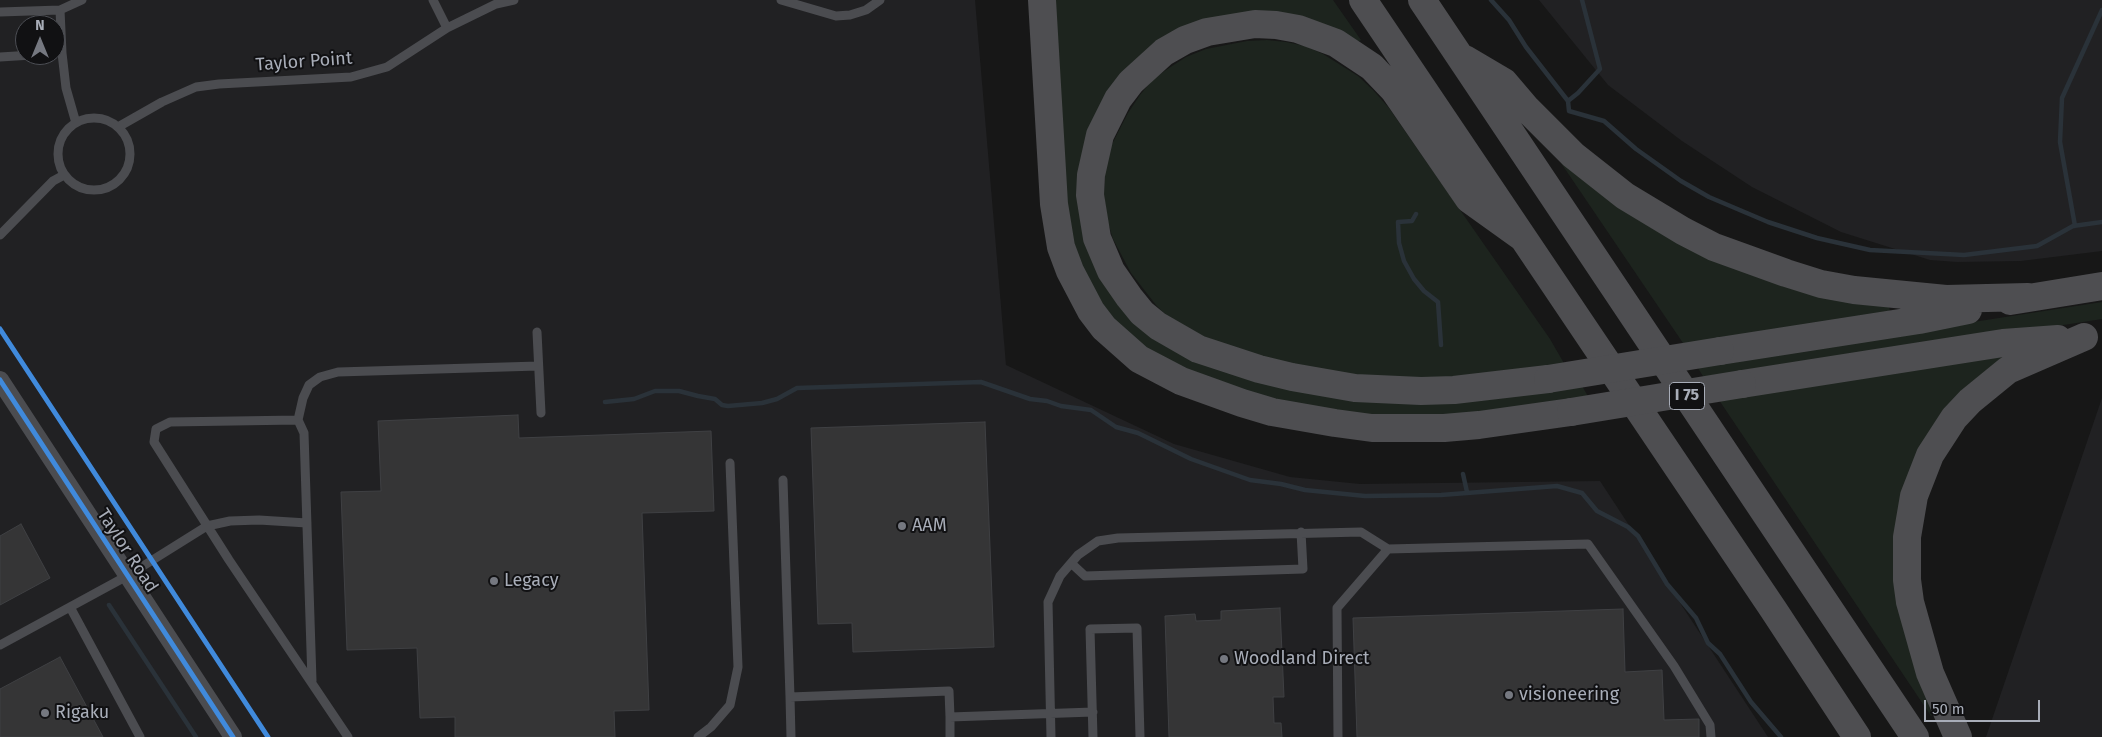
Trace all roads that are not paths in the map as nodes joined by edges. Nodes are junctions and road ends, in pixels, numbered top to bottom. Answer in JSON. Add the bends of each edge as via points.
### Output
{"nodes":[{"id":1,"x":82,"y":0,"type":"edge"},
{"id":2,"x":433,"y":0,"type":"edge"},
{"id":3,"x":514,"y":0,"type":"edge"},
{"id":4,"x":781,"y":0,"type":"edge"},
{"id":5,"x":880,"y":0,"type":"edge"},
{"id":6,"x":1042,"y":0,"type":"edge"},
{"id":7,"x":1363,"y":0,"type":"edge"},
{"id":8,"x":1422,"y":0,"type":"edge"},
{"id":9,"x":60,"y":10,"type":"junction"},
{"id":10,"x":0,"y":12,"type":"edge"},
{"id":11,"x":60,"y":15,"type":"edge"},
{"id":12,"x":447,"y":28,"type":"junction"},
{"id":13,"x":1459,"y":55,"type":"junction"},
{"id":14,"x":15,"y":56,"type":"edge"},
{"id":15,"x":0,"y":57,"type":"edge"},
{"id":16,"x":61,"y":65,"type":"edge"},
{"id":17,"x":76,"y":123,"type":"junction"},
{"id":18,"x":118,"y":128,"type":"junction"},
{"id":19,"x":64,"y":174,"type":"junction"},
{"id":20,"x":0,"y":235,"type":"edge"},
{"id":21,"x":1522,"y":237,"type":"junction"},
{"id":22,"x":2102,"y":286,"type":"edge"},
{"id":23,"x":2028,"y":297,"type":"junction"},
{"id":24,"x":537,"y":332,"type":"dead end"},
{"id":25,"x":2093,"y":335,"type":"edge"},
{"id":26,"x":538,"y":366,"type":"junction"},
{"id":27,"x":0,"y":380,"type":"edge"},
{"id":28,"x":541,"y":413,"type":"dead end"},
{"id":29,"x":298,"y":420,"type":"junction"},
{"id":30,"x":730,"y":462,"type":"dead end"},
{"id":31,"x":783,"y":480,"type":"dead end"},
{"id":32,"x":307,"y":523,"type":"junction"},
{"id":33,"x":207,"y":526,"type":"junction"},
{"id":34,"x":1301,"y":532,"type":"junction"},
{"id":35,"x":1388,"y":549,"type":"junction"},
{"id":36,"x":1071,"y":563,"type":"junction"},
{"id":37,"x":127,"y":576,"type":"junction"},
{"id":38,"x":70,"y":607,"type":"junction"},
{"id":39,"x":0,"y":645,"type":"edge"},
{"id":40,"x":312,"y":681,"type":"junction"},
{"id":41,"x":790,"y":697,"type":"junction"},
{"id":42,"x":1092,"y":712,"type":"junction"},
{"id":43,"x":1051,"y":714,"type":"junction"},
{"id":44,"x":950,"y":717,"type":"junction"},
{"id":45,"x":140,"y":737,"type":"edge"},
{"id":46,"x":233,"y":737,"type":"edge"},
{"id":47,"x":348,"y":737,"type":"edge"},
{"id":48,"x":698,"y":737,"type":"edge"},
{"id":49,"x":791,"y":737,"type":"edge"},
{"id":50,"x":950,"y":737,"type":"edge"},
{"id":51,"x":1052,"y":737,"type":"edge"},
{"id":52,"x":1093,"y":737,"type":"edge"},
{"id":53,"x":1140,"y":737,"type":"edge"},
{"id":54,"x":1338,"y":737,"type":"edge"},
{"id":55,"x":1710,"y":737,"type":"edge"},
{"id":56,"x":1857,"y":737,"type":"edge"},
{"id":57,"x":1915,"y":737,"type":"edge"},
{"id":58,"x":1958,"y":737,"type":"edge"}],
"edges":[{"from":1,"to":9,"type":"lane"},
{"from":2,"to":12,"type":"lane"},
{"from":3,"to":12,"type":"lane","name":"Taylor Point","via":[[496,4]]},
{"from":4,"to":5,"type":"lane","via":[[836,16],[866,10]]},
{"from":6,"to":25,"type":"highway","bridge":true,"via":[[1054,204],[1061,247],[1070,272],[1104,328],[1139,359],[1180,381],[1242,403],[1335,424],[1390,428],[1479,426],[2003,344]]},
{"from":7,"to":21,"type":"highway","number":"I 75"},
{"from":8,"to":13,"type":"highway","number":"I 75"},
{"from":9,"to":10,"type":"lane"},
{"from":9,"to":11,"type":"lane"},
{"from":12,"to":18,"type":"lane","name":"Taylor Point","via":[[387,67],[352,77],[196,87],[162,102]]},
{"from":13,"to":23,"type":"highway","via":[[1504,82],[1527,110],[1573,155],[1625,196],[1714,247],[1786,273],[1854,290],[1946,299]]},
{"from":13,"to":57,"type":"highway","number":"I 75"},
{"from":14,"to":15,"type":"lane"},
{"from":16,"to":17,"type":"lane"},
{"from":17,"to":18,"type":"lane","via":[[98,118]]},
{"from":17,"to":19,"type":"lane","via":[[61,139],[58,151]]},
{"from":18,"to":19,"type":"lane","via":[[125,136],[130,158],[119,179],[109,186],[91,189],[73,183]]},
{"from":19,"to":20,"type":"lane","via":[[53,181]]},
{"from":21,"to":23,"type":"highway","bridge":true,"via":[[1469,199],[1394,90],[1372,67],[1336,43],[1276,25],[1255,24],[1207,32],[1164,52],[1131,82],[1118,99],[1100,136],[1091,175],[1091,202],[1097,238],[1111,272],[1142,313],[1158,326],[1198,349],[1259,369],[1355,388],[1454,390],[1548,379],[1919,320]]},
{"from":21,"to":56,"type":"highway","number":"I 75"},
{"from":22,"to":23,"type":"highway"},
{"from":24,"to":26,"type":"lane"},
{"from":25,"to":58,"type":"highway","via":[[2008,370],[1970,400],[1930,455],[1914,496],[1907,537],[1910,602],[1930,673]]},
{"from":26,"to":28,"type":"lane"},
{"from":26,"to":29,"type":"lane","via":[[338,372],[320,377],[309,385]]},
{"from":27,"to":37,"type":"street","name":"Taylor Road"},
{"from":29,"to":32,"type":"lane","via":[[304,433]]},
{"from":29,"to":33,"type":"lane","via":[[170,422],[156,429],[154,442]]},
{"from":30,"to":48,"type":"lane","via":[[738,667],[730,705],[712,727]]},
{"from":31,"to":41,"type":"lane"},
{"from":32,"to":33,"type":"lane","via":[[259,520]]},
{"from":32,"to":40,"type":"lane"},
{"from":33,"to":37,"type":"lane"},
{"from":33,"to":40,"type":"lane"},
{"from":34,"to":35,"type":"lane","via":[[1361,532]]},
{"from":34,"to":36,"type":"lane","via":[[1108,539],[1098,541]]},
{"from":34,"to":36,"type":"lane","via":[[1303,570],[1085,576]]},
{"from":35,"to":54,"type":"lane","via":[[1337,608]]},
{"from":35,"to":55,"type":"lane","via":[[1588,544],[1674,666],[1710,724]]},
{"from":36,"to":43,"type":"lane","via":[[1060,576],[1048,602]]},
{"from":37,"to":38,"type":"lane"},
{"from":37,"to":46,"type":"street","name":"Taylor Road"},
{"from":38,"to":39,"type":"lane"},
{"from":38,"to":45,"type":"lane"},
{"from":40,"to":47,"type":"lane"},
{"from":41,"to":44,"type":"lane","via":[[949,691]]},
{"from":41,"to":49,"type":"lane"},
{"from":42,"to":43,"type":"lane"},
{"from":42,"to":52,"type":"lane"},
{"from":42,"to":53,"type":"lane","via":[[1090,629],[1137,628]]},
{"from":43,"to":44,"type":"lane"},
{"from":43,"to":51,"type":"lane"},
{"from":44,"to":50,"type":"lane"}]}
